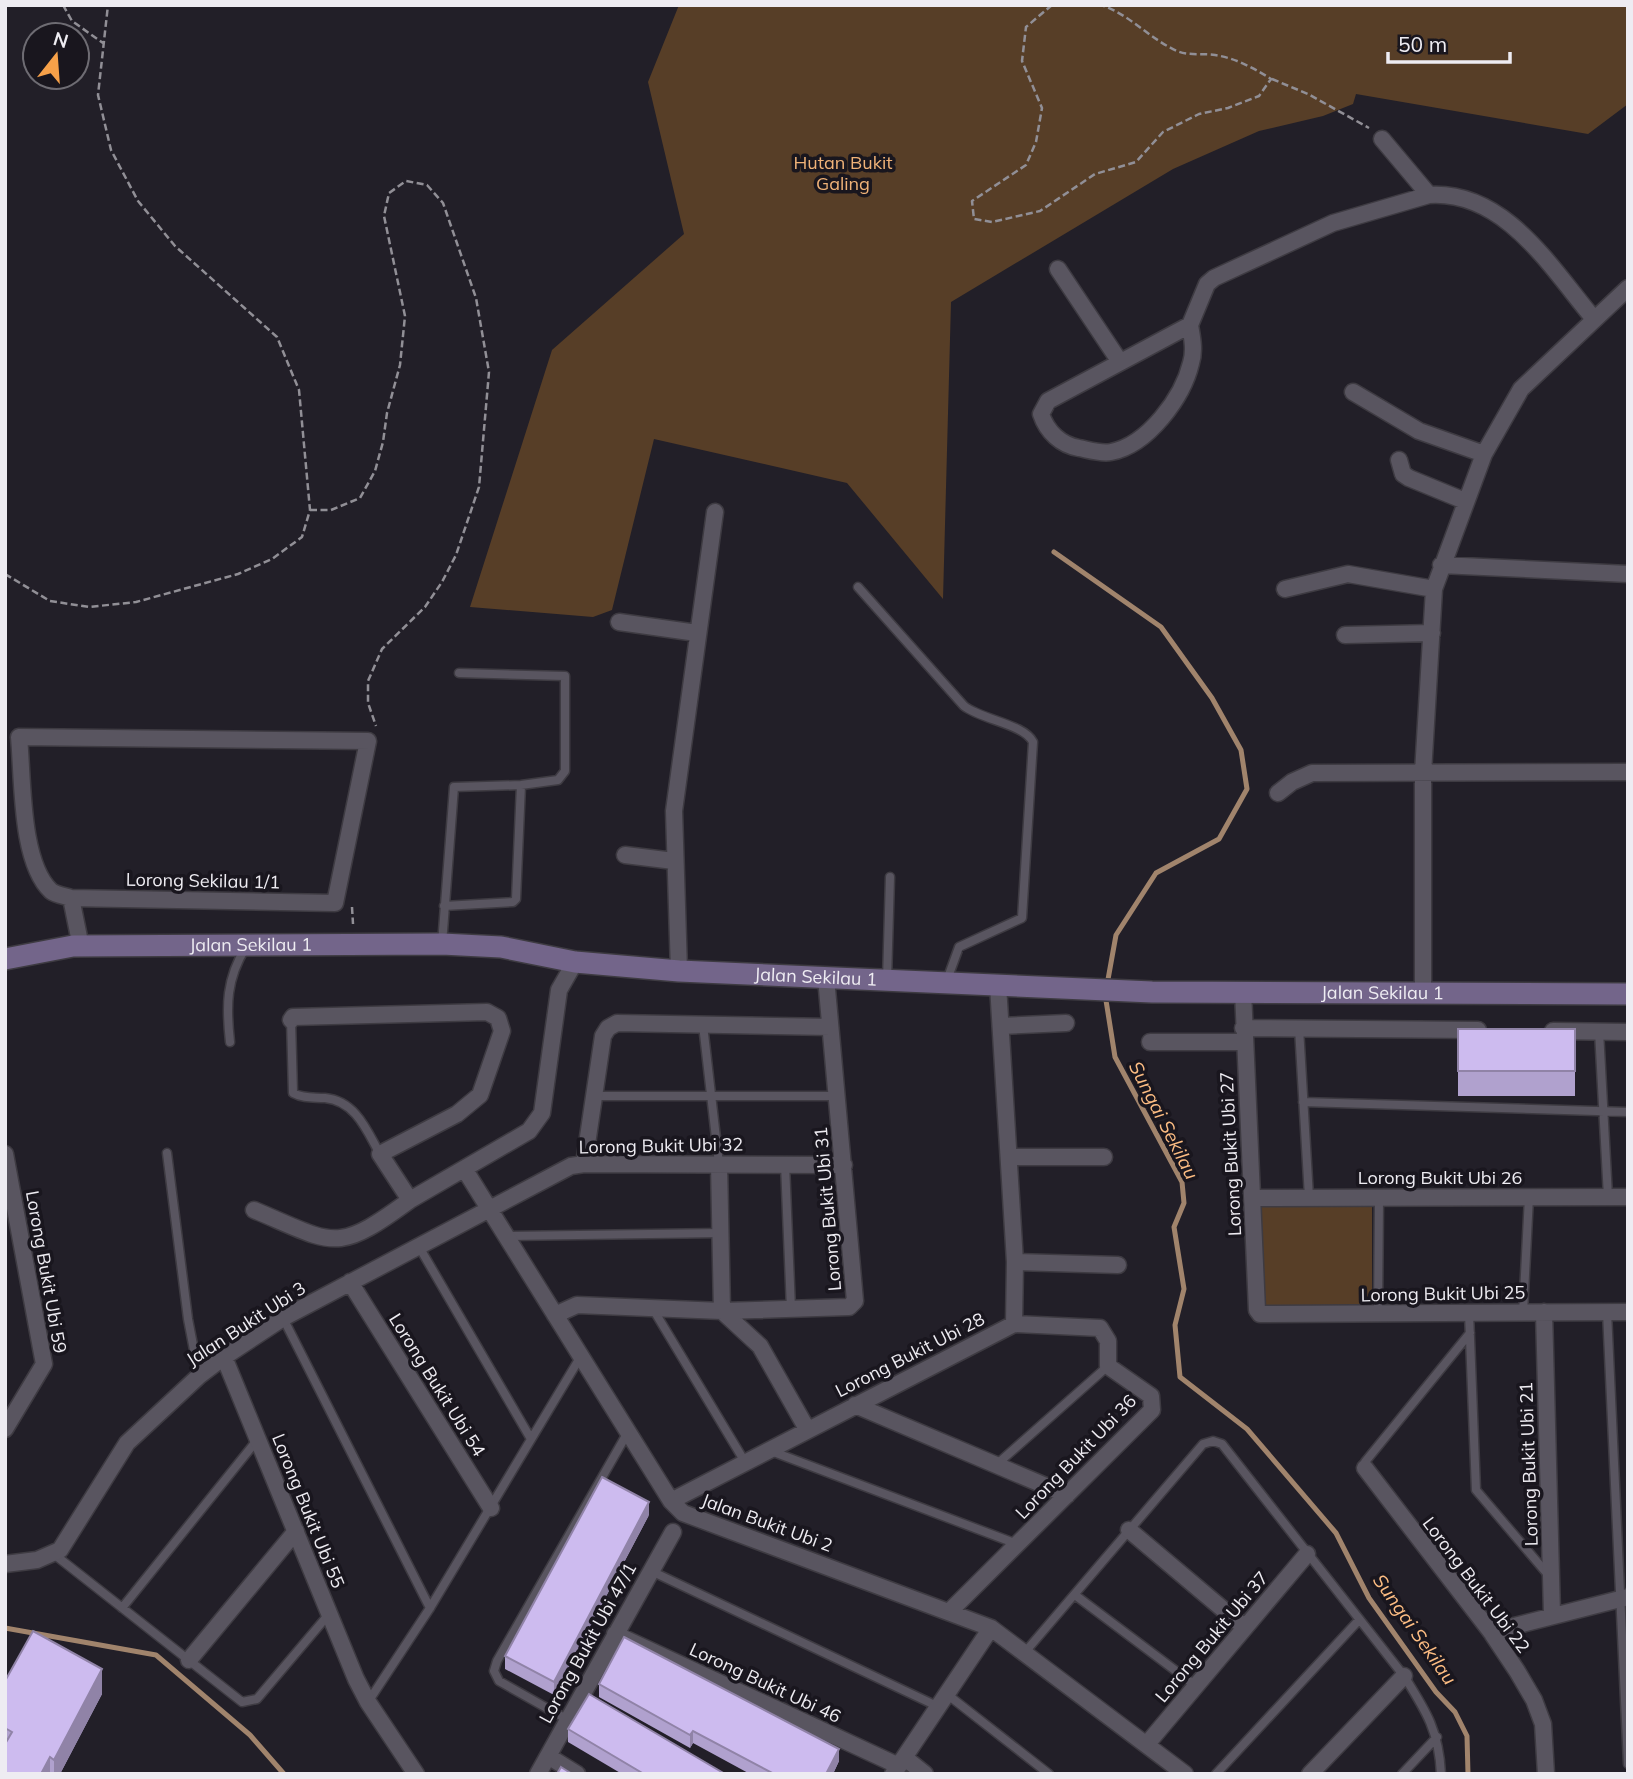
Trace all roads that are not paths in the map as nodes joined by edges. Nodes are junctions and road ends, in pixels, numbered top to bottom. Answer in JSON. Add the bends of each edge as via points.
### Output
{"nodes":[{"id":1,"x":1382,"y":139,"type":"road end"},
{"id":2,"x":1429,"y":195,"type":"junction"},
{"id":3,"x":1058,"y":268,"type":"dead end"},
{"id":4,"x":1628,"y":288,"type":"edge"},
{"id":5,"x":1594,"y":318,"type":"junction"},
{"id":6,"x":1190,"y":325,"type":"junction"},
{"id":7,"x":1120,"y":362,"type":"junction"},
{"id":8,"x":1353,"y":392,"type":"dead end"},
{"id":9,"x":1484,"y":454,"type":"junction"},
{"id":10,"x":1399,"y":460,"type":"dead end"},
{"id":11,"x":1465,"y":501,"type":"junction"},
{"id":12,"x":715,"y":512,"type":"dead end"},
{"id":13,"x":1441,"y":565,"type":"junction"},
{"id":14,"x":1628,"y":574,"type":"edge"},
{"id":15,"x":858,"y":587,"type":"dead end"},
{"id":16,"x":1285,"y":589,"type":"dead end"},
{"id":17,"x":1434,"y":589,"type":"junction"},
{"id":18,"x":619,"y":622,"type":"dead end"},
{"id":19,"x":697,"y":633,"type":"junction"},
{"id":20,"x":1432,"y":633,"type":"junction"},
{"id":21,"x":1345,"y":635,"type":"dead end"},
{"id":22,"x":459,"y":673,"type":"dead end"},
{"id":23,"x":1628,"y":772,"type":"edge"},
{"id":24,"x":1423,"y":773,"type":"junction"},
{"id":25,"x":521,"y":785,"type":"junction"},
{"id":26,"x":1278,"y":793,"type":"dead end"},
{"id":27,"x":625,"y":855,"type":"dead end"},
{"id":28,"x":674,"y":861,"type":"junction"},
{"id":29,"x":890,"y":877,"type":"dead end"},
{"id":30,"x":71,"y":898,"type":"junction"},
{"id":31,"x":444,"y":906,"type":"junction"},
{"id":32,"x":442,"y":944,"type":"junction"},
{"id":33,"x":80,"y":947,"type":"junction"},
{"id":34,"x":246,"y":947,"type":"junction"},
{"id":35,"x":5,"y":959,"type":"edge"},
{"id":36,"x":575,"y":961,"type":"junction"},
{"id":37,"x":679,"y":971,"type":"junction"},
{"id":38,"x":826,"y":978,"type":"junction"},
{"id":39,"x":887,"y":980,"type":"junction"},
{"id":40,"x":946,"y":983,"type":"junction"},
{"id":41,"x":998,"y":985,"type":"junction"},
{"id":42,"x":1244,"y":991,"type":"junction"},
{"id":43,"x":1423,"y":991,"type":"junction"},
{"id":44,"x":1628,"y":993,"type":"edge"},
{"id":45,"x":290,"y":1020,"type":"joint"},
{"id":46,"x":1066,"y":1023,"type":"dead end"},
{"id":47,"x":703,"y":1025,"type":"junction"},
{"id":48,"x":1001,"y":1026,"type":"junction"},
{"id":49,"x":830,"y":1027,"type":"junction"},
{"id":50,"x":1299,"y":1028,"type":"junction"},
{"id":51,"x":1501,"y":1030,"type":"edge"},
{"id":52,"x":1540,"y":1031,"type":"edge"},
{"id":53,"x":1599,"y":1031,"type":"junction"},
{"id":54,"x":1628,"y":1032,"type":"edge"},
{"id":55,"x":1244,"y":1035,"type":"junction"},
{"id":56,"x":230,"y":1042,"type":"dead end"},
{"id":57,"x":1150,"y":1042,"type":"dead end"},
{"id":58,"x":594,"y":1096,"type":"junction"},
{"id":59,"x":711,"y":1096,"type":"junction"},
{"id":60,"x":837,"y":1096,"type":"junction"},
{"id":61,"x":1303,"y":1101,"type":"junction"},
{"id":62,"x":1603,"y":1112,"type":"junction"},
{"id":63,"x":1628,"y":1112,"type":"edge"},
{"id":64,"x":167,"y":1153,"type":"dead end"},
{"id":65,"x":5,"y":1154,"type":"edge"},
{"id":66,"x":380,"y":1154,"type":"junction"},
{"id":67,"x":1009,"y":1157,"type":"junction"},
{"id":68,"x":1104,"y":1157,"type":"dead end"},
{"id":69,"x":584,"y":1164,"type":"junction"},
{"id":70,"x":719,"y":1164,"type":"junction"},
{"id":71,"x":785,"y":1164,"type":"junction"},
{"id":72,"x":844,"y":1164,"type":"junction"},
{"id":73,"x":465,"y":1170,"type":"junction"},
{"id":74,"x":1309,"y":1197,"type":"junction"},
{"id":75,"x":1529,"y":1197,"type":"junction"},
{"id":76,"x":1608,"y":1197,"type":"junction"},
{"id":77,"x":1628,"y":1197,"type":"edge"},
{"id":78,"x":1253,"y":1198,"type":"junction"},
{"id":79,"x":1379,"y":1198,"type":"junction"},
{"id":80,"x":410,"y":1200,"type":"junction"},
{"id":81,"x":488,"y":1208,"type":"junction"},
{"id":82,"x":254,"y":1210,"type":"dead end"},
{"id":83,"x":721,"y":1233,"type":"junction"},
{"id":84,"x":506,"y":1236,"type":"junction"},
{"id":85,"x":418,"y":1245,"type":"junction"},
{"id":86,"x":1015,"y":1262,"type":"junction"},
{"id":87,"x":1118,"y":1265,"type":"dead end"},
{"id":88,"x":350,"y":1282,"type":"junction"},
{"id":89,"x":653,"y":1309,"type":"junction"},
{"id":90,"x":791,"y":1309,"type":"junction"},
{"id":91,"x":722,"y":1311,"type":"junction"},
{"id":92,"x":1544,"y":1312,"type":"junction"},
{"id":93,"x":1606,"y":1312,"type":"junction"},
{"id":94,"x":1628,"y":1312,"type":"edge"},
{"id":95,"x":1469,"y":1313,"type":"junction"},
{"id":96,"x":1523,"y":1313,"type":"junction"},
{"id":97,"x":1260,"y":1314,"type":"joint"},
{"id":98,"x":1378,"y":1314,"type":"junction"},
{"id":99,"x":555,"y":1315,"type":"junction"},
{"id":100,"x":283,"y":1318,"type":"junction"},
{"id":101,"x":1014,"y":1324,"type":"junction"},
{"id":102,"x":1470,"y":1333,"type":"junction"},
{"id":103,"x":581,"y":1356,"type":"junction"},
{"id":104,"x":224,"y":1357,"type":"junction"},
{"id":105,"x":1108,"y":1366,"type":"junction"},
{"id":106,"x":199,"y":1376,"type":"junction"},
{"id":107,"x":855,"y":1405,"type":"junction"},
{"id":108,"x":5,"y":1429,"type":"edge"},
{"id":109,"x":807,"y":1429,"type":"junction"},
{"id":110,"x":628,"y":1432,"type":"junction"},
{"id":111,"x":258,"y":1439,"type":"junction"},
{"id":112,"x":531,"y":1439,"type":"junction"},
{"id":113,"x":768,"y":1450,"type":"junction"},
{"id":114,"x":745,"y":1462,"type":"junction"},
{"id":115,"x":996,"y":1465,"type":"junction"},
{"id":116,"x":1365,"y":1468,"type":"joint"},
{"id":117,"x":1067,"y":1495,"type":"junction"},
{"id":118,"x":671,"y":1501,"type":"junction"},
{"id":119,"x":491,"y":1508,"type":"junction"},
{"id":120,"x":1129,"y":1530,"type":"junction"},
{"id":121,"x":296,"y":1531,"type":"junction"},
{"id":122,"x":673,"y":1532,"type":"dead end"},
{"id":123,"x":1017,"y":1544,"type":"junction"},
{"id":124,"x":55,"y":1555,"type":"junction"},
{"id":125,"x":1307,"y":1555,"type":"junction"},
{"id":126,"x":5,"y":1564,"type":"edge"},
{"id":127,"x":651,"y":1571,"type":"junction"},
{"id":128,"x":1551,"y":1578,"type":"junction"},
{"id":129,"x":1074,"y":1595,"type":"junction"},
{"id":130,"x":1624,"y":1598,"type":"edge"},
{"id":131,"x":122,"y":1608,"type":"junction"},
{"id":132,"x":430,"y":1608,"type":"junction"},
{"id":133,"x":951,"y":1611,"type":"junction"},
{"id":134,"x":329,"y":1613,"type":"junction"},
{"id":135,"x":1552,"y":1614,"type":"junction"},
{"id":136,"x":1359,"y":1620,"type":"junction"},
{"id":137,"x":1244,"y":1627,"type":"junction"},
{"id":138,"x":991,"y":1628,"type":"junction"},
{"id":139,"x":1492,"y":1632,"type":"junction"},
{"id":140,"x":615,"y":1634,"type":"junction"},
{"id":141,"x":1026,"y":1651,"type":"junction"},
{"id":142,"x":189,"y":1660,"type":"junction"},
{"id":143,"x":1404,"y":1676,"type":"junction"},
{"id":144,"x":1196,"y":1686,"type":"junction"},
{"id":145,"x":943,"y":1701,"type":"junction"},
{"id":146,"x":368,"y":1702,"type":"junction"},
{"id":147,"x":568,"y":1720,"type":"junction"},
{"id":148,"x":1437,"y":1737,"type":"junction"},
{"id":149,"x":1147,"y":1744,"type":"junction"},
{"id":150,"x":548,"y":1756,"type":"junction"},
{"id":151,"x":1628,"y":1764,"type":"edge"},
{"id":152,"x":899,"y":1766,"type":"edge"},
{"id":153,"x":416,"y":1774,"type":"edge"},
{"id":154,"x":538,"y":1774,"type":"edge"},
{"id":155,"x":577,"y":1774,"type":"edge"},
{"id":156,"x":925,"y":1774,"type":"edge"},
{"id":157,"x":1049,"y":1774,"type":"edge"},
{"id":158,"x":1185,"y":1774,"type":"edge"},
{"id":159,"x":1216,"y":1774,"type":"edge"},
{"id":160,"x":1310,"y":1774,"type":"edge"},
{"id":161,"x":1402,"y":1774,"type":"edge"},
{"id":162,"x":1441,"y":1774,"type":"edge"},
{"id":163,"x":1546,"y":1774,"type":"edge"}],
"edges":[{"from":1,"to":2,"type":"street"},
{"from":2,"to":5,"type":"street","via":[[1466,200],[1502,217]]},
{"from":2,"to":6,"type":"street","via":[[1332,223],[1214,278],[1207,284]]},
{"from":3,"to":7,"type":"street"},
{"from":4,"to":5,"type":"street"},
{"from":5,"to":9,"type":"street","via":[[1521,389]]},
{"from":6,"to":7,"type":"street"},
{"from":6,"to":7,"type":"street","via":[[1191,363],[1184,379],[1160,418],[1135,442],[1107,453],[1074,447],[1051,433],[1041,414],[1048,401]]},
{"from":8,"to":9,"type":"street","via":[[1419,431]]},
{"from":9,"to":11,"type":"street"},
{"from":10,"to":11,"type":"street","via":[[1409,478]]},
{"from":11,"to":13,"type":"street"},
{"from":12,"to":19,"type":"street"},
{"from":13,"to":14,"type":"street"},
{"from":13,"to":17,"type":"street"},
{"from":15,"to":40,"type":"lane","via":[[964,705],[982,717],[1024,731],[1033,741],[1022,918],[959,947]]},
{"from":16,"to":17,"type":"street","via":[[1348,574]]},
{"from":17,"to":20,"type":"street"},
{"from":18,"to":19,"type":"street"},
{"from":19,"to":28,"type":"street","via":[[674,811]]},
{"from":20,"to":21,"type":"street"},
{"from":20,"to":24,"type":"street"},
{"from":22,"to":25,"type":"lane","via":[[565,676],[565,771],[558,780]]},
{"from":23,"to":24,"type":"street"},
{"from":24,"to":26,"type":"street","via":[[1312,774]]},
{"from":24,"to":43,"type":"street"},
{"from":25,"to":31,"type":"lane","via":[[454,787]]},
{"from":25,"to":31,"type":"lane","via":[[516,899]]},
{"from":27,"to":28,"type":"street"},
{"from":28,"to":37,"type":"street"},
{"from":29,"to":39,"type":"lane"},
{"from":30,"to":30,"type":"street","name":"Lorong Sekilau 1/1","via":[[335,903],[368,741],[19,737],[35,870],[52,893]]},
{"from":30,"to":33,"type":"street"},
{"from":31,"to":32,"type":"lane"},
{"from":32,"to":34,"type":"street","name":"Jalan Sekilau 1"},
{"from":32,"to":36,"type":"street","name":"Jalan Sekilau 1","via":[[501,947]]},
{"from":33,"to":34,"type":"street","name":"Jalan Sekilau 1"},
{"from":33,"to":35,"type":"street","name":"Jalan Sekilau 1"},
{"from":34,"to":56,"type":"lane","via":[[229,984]]},
{"from":36,"to":37,"type":"street","name":"Jalan Sekilau 1"},
{"from":36,"to":73,"type":"street","via":[[559,990],[542,1113],[529,1131]]},
{"from":37,"to":38,"type":"street","name":"Jalan Sekilau 1"},
{"from":38,"to":39,"type":"street","name":"Jalan Sekilau 1"},
{"from":38,"to":49,"type":"street","name":"Lorong Bukit Ubi 31"},
{"from":39,"to":40,"type":"street","name":"Jalan Sekilau 1"},
{"from":40,"to":41,"type":"street","name":"Jalan Sekilau 1"},
{"from":41,"to":42,"type":"street","name":"Jalan Sekilau 1"},
{"from":41,"to":48,"type":"street","name":"Lorong Bukit Ubi 28"},
{"from":42,"to":43,"type":"street","name":"Jalan Sekilau 1"},
{"from":42,"to":55,"type":"street","name":"Lorong Bukit Ubi 27"},
{"from":43,"to":44,"type":"street","name":"Jalan Sekilau 1"},
{"from":45,"to":66,"type":"lane","via":[[293,1093],[336,1100],[358,1114]]},
{"from":45,"to":66,"type":"street","via":[[487,1012],[498,1018],[502,1031],[480,1095],[457,1114]]},
{"from":46,"to":48,"type":"street"},
{"from":47,"to":49,"type":"street"},
{"from":47,"to":58,"type":"street","via":[[617,1023],[608,1028]]},
{"from":47,"to":59,"type":"lane"},
{"from":48,"to":67,"type":"street","name":"Lorong Bukit Ubi 28"},
{"from":49,"to":60,"type":"street","name":"Lorong Bukit Ubi 31"},
{"from":50,"to":51,"type":"street"},
{"from":50,"to":55,"type":"street"},
{"from":50,"to":61,"type":"lane"},
{"from":52,"to":53,"type":"street"},
{"from":53,"to":54,"type":"street"},
{"from":53,"to":62,"type":"lane"},
{"from":55,"to":57,"type":"street"},
{"from":55,"to":78,"type":"street","name":"Lorong Bukit Ubi 27"},
{"from":58,"to":59,"type":"lane"},
{"from":58,"to":69,"type":"street"},
{"from":59,"to":60,"type":"lane"},
{"from":59,"to":70,"type":"lane"},
{"from":60,"to":72,"type":"street","name":"Lorong Bukit Ubi 31"},
{"from":61,"to":62,"type":"lane"},
{"from":61,"to":74,"type":"lane"},
{"from":62,"to":63,"type":"lane"},
{"from":62,"to":76,"type":"lane"},
{"from":64,"to":106,"type":"lane"},
{"from":65,"to":108,"type":"street","name":"Lorong Bukit Ubi 59","via":[[44,1364]]},
{"from":66,"to":80,"type":"street"},
{"from":67,"to":68,"type":"street"},
{"from":67,"to":86,"type":"street","name":"Lorong Bukit Ubi 28"},
{"from":69,"to":70,"type":"street","name":"Lorong Bukit Ubi 32"},
{"from":69,"to":81,"type":"street","name":"Lorong Bukit Ubi 32","via":[[571,1166]]},
{"from":70,"to":71,"type":"street","name":"Lorong Bukit Ubi 32"},
{"from":70,"to":83,"type":"street"},
{"from":71,"to":72,"type":"street","name":"Lorong Bukit Ubi 32"},
{"from":71,"to":90,"type":"lane"},
{"from":72,"to":90,"type":"street","name":"Lorong Bukit Ubi 31","via":[[855,1301],[849,1307]]},
{"from":73,"to":80,"type":"street"},
{"from":73,"to":81,"type":"street","name":"Jalan Bukit Ubi 2"},
{"from":74,"to":78,"type":"street","name":"Lorong Bukit Ubi 26"},
{"from":74,"to":79,"type":"street","name":"Lorong Bukit Ubi 26"},
{"from":75,"to":76,"type":"street","name":"Lorong Bukit Ubi 26"},
{"from":75,"to":79,"type":"street","name":"Lorong Bukit Ubi 26"},
{"from":75,"to":96,"type":"lane"},
{"from":76,"to":77,"type":"street","name":"Lorong Bukit Ubi 26"},
{"from":78,"to":97,"type":"street","name":"Lorong Bukit Ubi 27"},
{"from":79,"to":98,"type":"lane"},
{"from":80,"to":82,"type":"street","via":[[368,1230],[343,1240],[320,1238]]},
{"from":81,"to":84,"type":"street","name":"Jalan Bukit Ubi 2"},
{"from":81,"to":85,"type":"street","name":"Jalan Bukit Ubi 3"},
{"from":83,"to":84,"type":"lane"},
{"from":83,"to":91,"type":"street"},
{"from":84,"to":99,"type":"street","name":"Jalan Bukit Ubi 2"},
{"from":85,"to":88,"type":"street","name":"Jalan Bukit Ubi 3"},
{"from":85,"to":112,"type":"lane"},
{"from":86,"to":87,"type":"street"},
{"from":86,"to":101,"type":"street","name":"Lorong Bukit Ubi 28"},
{"from":88,"to":100,"type":"street","name":"Jalan Bukit Ubi 3"},
{"from":88,"to":119,"type":"street","name":"Lorong Bukit Ubi 54"},
{"from":89,"to":91,"type":"street","name":"Lorong Bukit Ubi 31"},
{"from":89,"to":99,"type":"street","name":"Lorong Bukit Ubi 31","via":[[577,1306]]},
{"from":89,"to":114,"type":"lane"},
{"from":90,"to":91,"type":"street","name":"Lorong Bukit Ubi 31"},
{"from":91,"to":109,"type":"street","via":[[760,1346]]},
{"from":92,"to":93,"type":"street","name":"Lorong Bukit Ubi 25"},
{"from":92,"to":96,"type":"street","name":"Lorong Bukit Ubi 25"},
{"from":92,"to":128,"type":"street","name":"Lorong Bukit Ubi 21"},
{"from":93,"to":94,"type":"street","name":"Lorong Bukit Ubi 25"},
{"from":93,"to":130,"type":"lane"},
{"from":95,"to":96,"type":"street","name":"Lorong Bukit Ubi 25"},
{"from":95,"to":98,"type":"street","name":"Lorong Bukit Ubi 25"},
{"from":95,"to":102,"type":"lane"},
{"from":97,"to":98,"type":"street","name":"Lorong Bukit Ubi 25"},
{"from":99,"to":103,"type":"street","name":"Jalan Bukit Ubi 2"},
{"from":100,"to":104,"type":"street","name":"Jalan Bukit Ubi 3"},
{"from":100,"to":132,"type":"lane"},
{"from":101,"to":105,"type":"street","via":[[1100,1328],[1108,1341]]},
{"from":101,"to":107,"type":"street","name":"Lorong Bukit Ubi 28"},
{"from":102,"to":116,"type":"lane"},
{"from":102,"to":128,"type":"lane","via":[[1476,1490]]},
{"from":103,"to":110,"type":"street","name":"Jalan Bukit Ubi 2"},
{"from":103,"to":112,"type":"lane"},
{"from":104,"to":106,"type":"street","name":"Jalan Bukit Ubi 3"},
{"from":104,"to":111,"type":"street","name":"Lorong Bukit Ubi 55"},
{"from":105,"to":115,"type":"lane"},
{"from":105,"to":117,"type":"street","name":"Lorong Bukit Ubi 36","via":[[1151,1396],[1152,1410]]},
{"from":106,"to":124,"type":"street","name":"Jalan Bukit Ubi 3","via":[[122,1449]]},
{"from":107,"to":109,"type":"street","name":"Lorong Bukit Ubi 28"},
{"from":107,"to":115,"type":"street"},
{"from":109,"to":113,"type":"street","name":"Lorong Bukit Ubi 28"},
{"from":110,"to":118,"type":"street","name":"Jalan Bukit Ubi 2"},
{"from":110,"to":147,"type":"lane","via":[[494,1671],[499,1681]]},
{"from":111,"to":121,"type":"street","name":"Lorong Bukit Ubi 55"},
{"from":111,"to":131,"type":"lane"},
{"from":112,"to":119,"type":"lane"},
{"from":113,"to":114,"type":"street","name":"Lorong Bukit Ubi 28"},
{"from":113,"to":123,"type":"lane"},
{"from":114,"to":118,"type":"street","name":"Lorong Bukit Ubi 28"},
{"from":115,"to":117,"type":"street"},
{"from":116,"to":139,"type":"street","name":"Lorong Bukit Ubi 22"},
{"from":117,"to":123,"type":"street","name":"Lorong Bukit Ubi 36"},
{"from":118,"to":133,"type":"street","name":"Jalan Bukit Ubi 2","via":[[683,1513]]},
{"from":119,"to":132,"type":"lane"},
{"from":120,"to":125,"type":"lane","via":[[1203,1444],[1213,1441],[1222,1444]]},
{"from":120,"to":129,"type":"lane"},
{"from":120,"to":137,"type":"street"},
{"from":121,"to":134,"type":"street","name":"Lorong Bukit Ubi 55"},
{"from":121,"to":142,"type":"street"},
{"from":122,"to":127,"type":"street","name":"Lorong Bukit Ubi 47/1"},
{"from":123,"to":133,"type":"street","name":"Lorong Bukit Ubi 36"},
{"from":124,"to":126,"type":"street"},
{"from":124,"to":131,"type":"lane"},
{"from":125,"to":136,"type":"lane"},
{"from":125,"to":137,"type":"street","name":"Lorong Bukit Ubi 37"},
{"from":127,"to":140,"type":"street","name":"Lorong Bukit Ubi 47/1"},
{"from":127,"to":145,"type":"lane"},
{"from":128,"to":135,"type":"street","name":"Lorong Bukit Ubi 21"},
{"from":129,"to":141,"type":"lane"},
{"from":129,"to":144,"type":"lane"},
{"from":130,"to":135,"type":"street"},
{"from":130,"to":151,"type":"lane"},
{"from":131,"to":142,"type":"lane"},
{"from":132,"to":146,"type":"lane"},
{"from":133,"to":138,"type":"street","name":"Jalan Bukit Ubi 2"},
{"from":134,"to":142,"type":"lane","via":[[251,1702],[242,1702]]},
{"from":134,"to":146,"type":"street","name":"Lorong Bukit Ubi 55"},
{"from":135,"to":139,"type":"street"},
{"from":136,"to":143,"type":"lane"},
{"from":136,"to":159,"type":"lane"},
{"from":137,"to":144,"type":"street","name":"Lorong Bukit Ubi 37"},
{"from":138,"to":141,"type":"street","name":"Jalan Bukit Ubi 2"},
{"from":138,"to":145,"type":"street"},
{"from":139,"to":163,"type":"street","name":"Lorong Bukit Ubi 22","via":[[1534,1700],[1543,1724]]},
{"from":140,"to":147,"type":"street","name":"Lorong Bukit Ubi 47/1","via":[[587,1698]]},
{"from":140,"to":152,"type":"street","name":"Lorong Bukit Ubi 46"},
{"from":141,"to":149,"type":"street","name":"Jalan Bukit Ubi 2"},
{"from":143,"to":148,"type":"lane"},
{"from":143,"to":160,"type":"street"},
{"from":144,"to":149,"type":"street","name":"Lorong Bukit Ubi 37"},
{"from":145,"to":152,"type":"street"},
{"from":145,"to":157,"type":"lane"},
{"from":146,"to":153,"type":"street","name":"Lorong Bukit Ubi 55"},
{"from":147,"to":150,"type":"street","name":"Lorong Bukit Ubi 47/1"},
{"from":148,"to":161,"type":"lane"},
{"from":148,"to":162,"type":"lane"},
{"from":149,"to":158,"type":"street","name":"Jalan Bukit Ubi 2"},
{"from":150,"to":154,"type":"street","name":"Lorong Bukit Ubi 47/1"},
{"from":150,"to":155,"type":"street"},
{"from":152,"to":156,"type":"street","name":"Lorong Bukit Ubi 46"}]}
